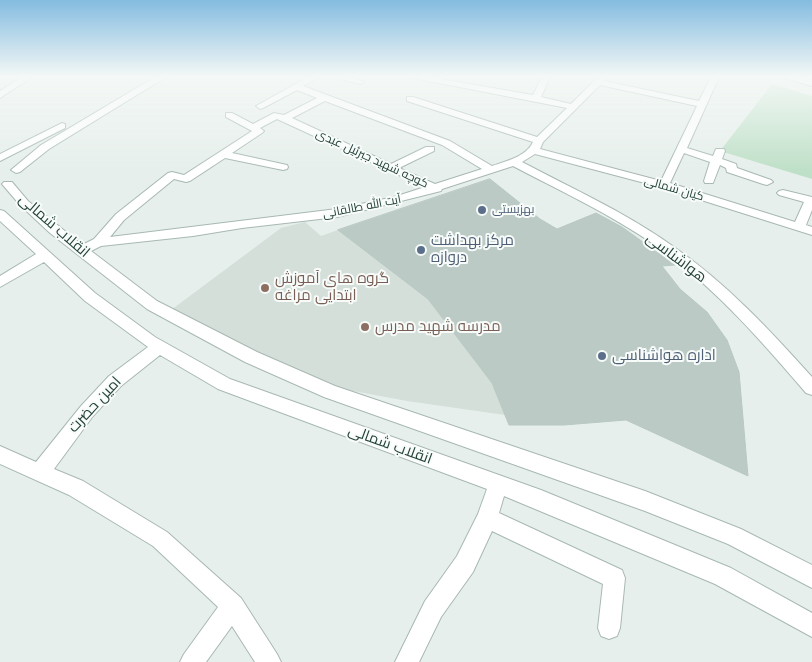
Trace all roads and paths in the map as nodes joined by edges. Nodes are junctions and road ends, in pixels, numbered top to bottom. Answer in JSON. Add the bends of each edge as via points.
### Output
{"nodes":[{"id":1,"x":94,"y":108,"type":"edge"},
{"id":2,"x":112,"y":108,"type":"edge"},
{"id":3,"x":304,"y":108,"type":"edge"},
{"id":4,"x":353,"y":108,"type":"edge"},
{"id":5,"x":434,"y":108,"type":"edge"},
{"id":6,"x":574,"y":108,"type":"edge"},
{"id":7,"x":700,"y":108,"type":"edge"},
{"id":8,"x":229,"y":115,"type":"dead end"},
{"id":9,"x":283,"y":119,"type":"junction"},
{"id":10,"x":253,"y":128,"type":"junction"},
{"id":11,"x":536,"y":146,"type":"junction"},
{"id":12,"x":430,"y":149,"type":"dead end"},
{"id":13,"x":681,"y":149,"type":"junction"},
{"id":14,"x":222,"y":154,"type":"junction"},
{"id":15,"x":718,"y":156,"type":"junction"},
{"id":16,"x":0,"y":158,"type":"edge"},
{"id":17,"x":514,"y":162,"type":"junction"},
{"id":18,"x":0,"y":163,"type":"edge"},
{"id":19,"x":283,"y":167,"type":"dead end"},
{"id":20,"x":392,"y":167,"type":"junction"},
{"id":21,"x":491,"y":170,"type":"junction"},
{"id":22,"x":8,"y":181,"type":"edge"},
{"id":23,"x":709,"y":181,"type":"dead end"},
{"id":24,"x":767,"y":182,"type":"dead end"},
{"id":25,"x":664,"y":185,"type":"junction"},
{"id":26,"x":437,"y":189,"type":"junction"},
{"id":27,"x":783,"y":193,"type":"dead end"},
{"id":28,"x":811,"y":201,"type":"edge"},
{"id":29,"x":0,"y":214,"type":"edge"},
{"id":30,"x":799,"y":227,"type":"junction"},
{"id":31,"x":812,"y":231,"type":"edge"},
{"id":32,"x":98,"y":242,"type":"junction"},
{"id":33,"x":83,"y":250,"type":"junction"},
{"id":34,"x":45,"y":255,"type":"junction"},
{"id":35,"x":0,"y":282,"type":"edge"},
{"id":36,"x":159,"y":347,"type":"junction"},
{"id":37,"x":812,"y":388,"type":"edge"},
{"id":38,"x":0,"y":455,"type":"edge"},
{"id":39,"x":40,"y":472,"type":"junction"},
{"id":40,"x":498,"y":484,"type":"junction"},
{"id":41,"x":487,"y":518,"type":"junction"},
{"id":42,"x":812,"y":577,"type":"edge"},
{"id":43,"x":232,"y":606,"type":"junction"},
{"id":44,"x":812,"y":626,"type":"edge"},
{"id":45,"x":609,"y":628,"type":"dead end"},
{"id":46,"x":192,"y":662,"type":"edge"},
{"id":47,"x":269,"y":662,"type":"edge"},
{"id":48,"x":407,"y":662,"type":"edge"}],
"edges":[{"from":1,"to":16,"type":"street"},
{"from":2,"to":22,"type":"street","via":[[45,148]]},
{"from":3,"to":9,"type":"street"},
{"from":4,"to":21,"type":"street","via":[[446,143]]},
{"from":5,"to":11,"type":"street","name":"کیان شمالی"},
{"from":6,"to":11,"type":"street","name":"آیت الله طالقانی"},
{"from":7,"to":13,"type":"street"},
{"from":8,"to":10,"type":"street"},
{"from":9,"to":10,"type":"street","via":[[277,115]]},
{"from":9,"to":20,"type":"street","name":"کوچه شهید جبرئیل عبدی"},
{"from":10,"to":14,"type":"street","via":[[260,131]]},
{"from":11,"to":17,"type":"street","name":"آیت الله طالقانی"},
{"from":11,"to":25,"type":"street","name":"کیان شمالی"},
{"from":12,"to":20,"type":"street"},
{"from":13,"to":15,"type":"street"},
{"from":13,"to":25,"type":"street"},
{"from":14,"to":19,"type":"street"},
{"from":14,"to":32,"type":"street","via":[[186,180],[172,175],[120,217]]},
{"from":15,"to":23,"type":"street"},
{"from":15,"to":24,"type":"street","via":[[732,166],[731,170]]},
{"from":17,"to":21,"type":"street","name":"آیت الله طالقانی"},
{"from":17,"to":37,"type":"street","name":"هواشناسی","via":[[619,218],[689,264],[746,317]]},
{"from":18,"to":22,"type":"street","via":[[13,166]]},
{"from":20,"to":26,"type":"street","name":"کوچه شهید جبرئیل عبدی"},
{"from":21,"to":26,"type":"street","name":"آیت الله طالقانی"},
{"from":22,"to":33,"type":"street","name":"انقلاب شمالی","via":[[24,203]]},
{"from":25,"to":30,"type":"street","name":"کیان شمالی"},
{"from":26,"to":32,"type":"street","name":"آیت الله طالقانی","via":[[337,213]]},
{"from":27,"to":28,"type":"street"},
{"from":28,"to":30,"type":"street"},
{"from":29,"to":34,"type":"street","name":"انقلاب شمالی"},
{"from":30,"to":31,"type":"street","name":"کیان شمالی"},
{"from":32,"to":33,"type":"street","name":"آیت الله طالقانی"},
{"from":33,"to":42,"type":"street","name":"انقلاب شمالی","via":[[152,305],[251,357],[330,392],[645,501],[734,536]]},
{"from":34,"to":35,"type":"street"},
{"from":34,"to":36,"type":"street","name":"انقلاب شمالی","via":[[90,297]]},
{"from":36,"to":39,"type":"street","name":"امین حضرت","via":[[115,381],[87,410]]},
{"from":36,"to":40,"type":"street","name":"انقلاب شمالی","via":[[224,384]]},
{"from":38,"to":39,"type":"street"},
{"from":39,"to":43,"type":"street","via":[[76,488],[160,539]]},
{"from":40,"to":41,"type":"street"},
{"from":40,"to":44,"type":"street","name":"انقلاب شمالی","via":[[724,576]]},
{"from":41,"to":45,"type":"street","via":[[614,578]]},
{"from":41,"to":48,"type":"street","via":[[465,564],[433,609]]},
{"from":43,"to":46,"type":"street"},
{"from":43,"to":47,"type":"street"}]}
